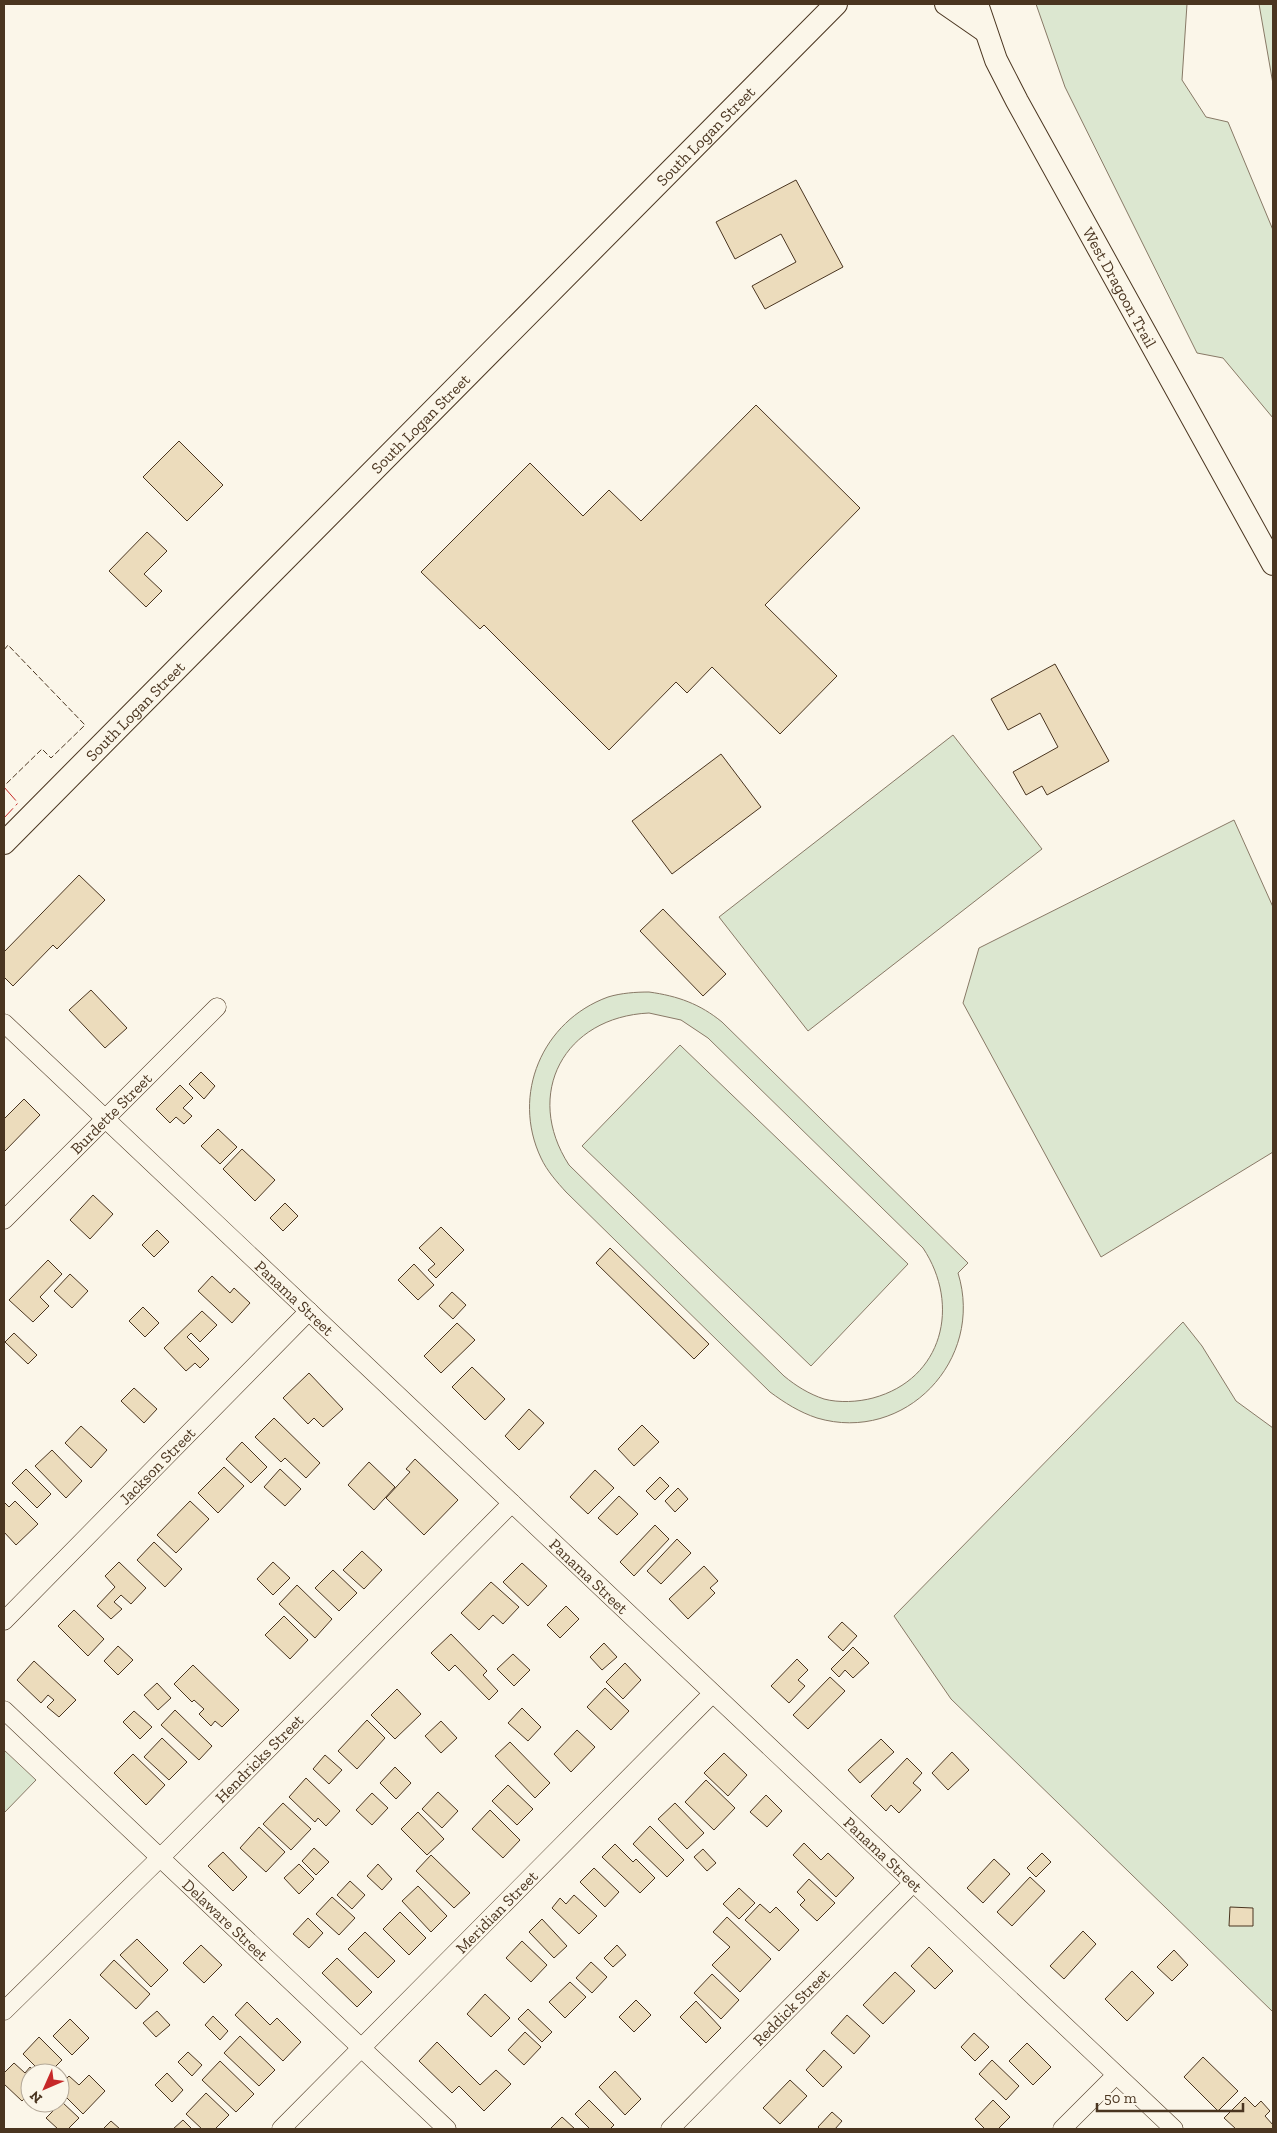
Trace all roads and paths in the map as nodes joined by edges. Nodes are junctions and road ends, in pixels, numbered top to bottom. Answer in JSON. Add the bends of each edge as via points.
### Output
{"nodes":[{"id":1,"x":836,"y":4,"type":"edge"},
{"id":2,"x":946,"y":4,"type":"edge"},
{"id":3,"x":977,"y":4,"type":"edge"},
{"id":4,"x":985,"y":31,"type":"junction"},
{"id":5,"x":1273,"y":564,"type":"edge"},
{"id":6,"x":4,"y":843,"type":"edge"},
{"id":7,"x":217,"y":1007,"type":"dead end"},
{"id":8,"x":4,"y":1023,"type":"edge"},
{"id":9,"x":104,"y":1119,"type":"junction"},
{"id":10,"x":4,"y":1220,"type":"edge"},
{"id":11,"x":309,"y":1311,"type":"junction"},
{"id":12,"x":512,"y":1503,"type":"junction"},
{"id":13,"x":4,"y":1621,"type":"edge"},
{"id":14,"x":712,"y":1694,"type":"junction"},
{"id":15,"x":4,"y":1710,"type":"edge"},
{"id":16,"x":160,"y":1858,"type":"junction"},
{"id":17,"x":913,"y":1882,"type":"junction"},
{"id":18,"x":4,"y":2012,"type":"edge"},
{"id":19,"x":361,"y":2048,"type":"junction"},
{"id":20,"x":1116,"y":2074,"type":"junction"},
{"id":21,"x":281,"y":2129,"type":"edge"},
{"id":22,"x":447,"y":2129,"type":"edge"},
{"id":23,"x":670,"y":2129,"type":"edge"},
{"id":24,"x":1062,"y":2129,"type":"edge"},
{"id":25,"x":1174,"y":2129,"type":"edge"}],
"edges":[{"from":1,"to":6,"type":"street","name":"South Logan Street"},
{"from":2,"to":4,"type":"street"},
{"from":3,"to":4,"type":"street","name":"West Dragoon Trail"},
{"from":4,"to":5,"type":"street","name":"West Dragoon Trail","via":[[1017,101]]},
{"from":7,"to":9,"type":"street","name":"Burdette Street"},
{"from":8,"to":9,"type":"street","name":"Panama Street"},
{"from":9,"to":10,"type":"street","name":"Burdette Street"},
{"from":9,"to":11,"type":"street","name":"Panama Street"},
{"from":11,"to":12,"type":"street","name":"Panama Street"},
{"from":11,"to":13,"type":"street","name":"Jackson Street"},
{"from":12,"to":14,"type":"street","name":"Panama Street"},
{"from":12,"to":16,"type":"street","name":"Hendricks Street"},
{"from":14,"to":17,"type":"street","name":"Panama Street"},
{"from":14,"to":19,"type":"street","name":"Meridian Street"},
{"from":15,"to":16,"type":"street","name":"Delaware Street"},
{"from":16,"to":18,"type":"street","name":"Hendricks Street"},
{"from":16,"to":19,"type":"street","name":"Delaware Street"},
{"from":17,"to":20,"type":"street","name":"Panama Street"},
{"from":17,"to":23,"type":"street","name":"Reddick Street"},
{"from":19,"to":21,"type":"street","name":"Meridian Street"},
{"from":19,"to":22,"type":"street","name":"Delaware Street"},
{"from":20,"to":24,"type":"street"},
{"from":20,"to":25,"type":"street","name":"Panama Street"}]}
